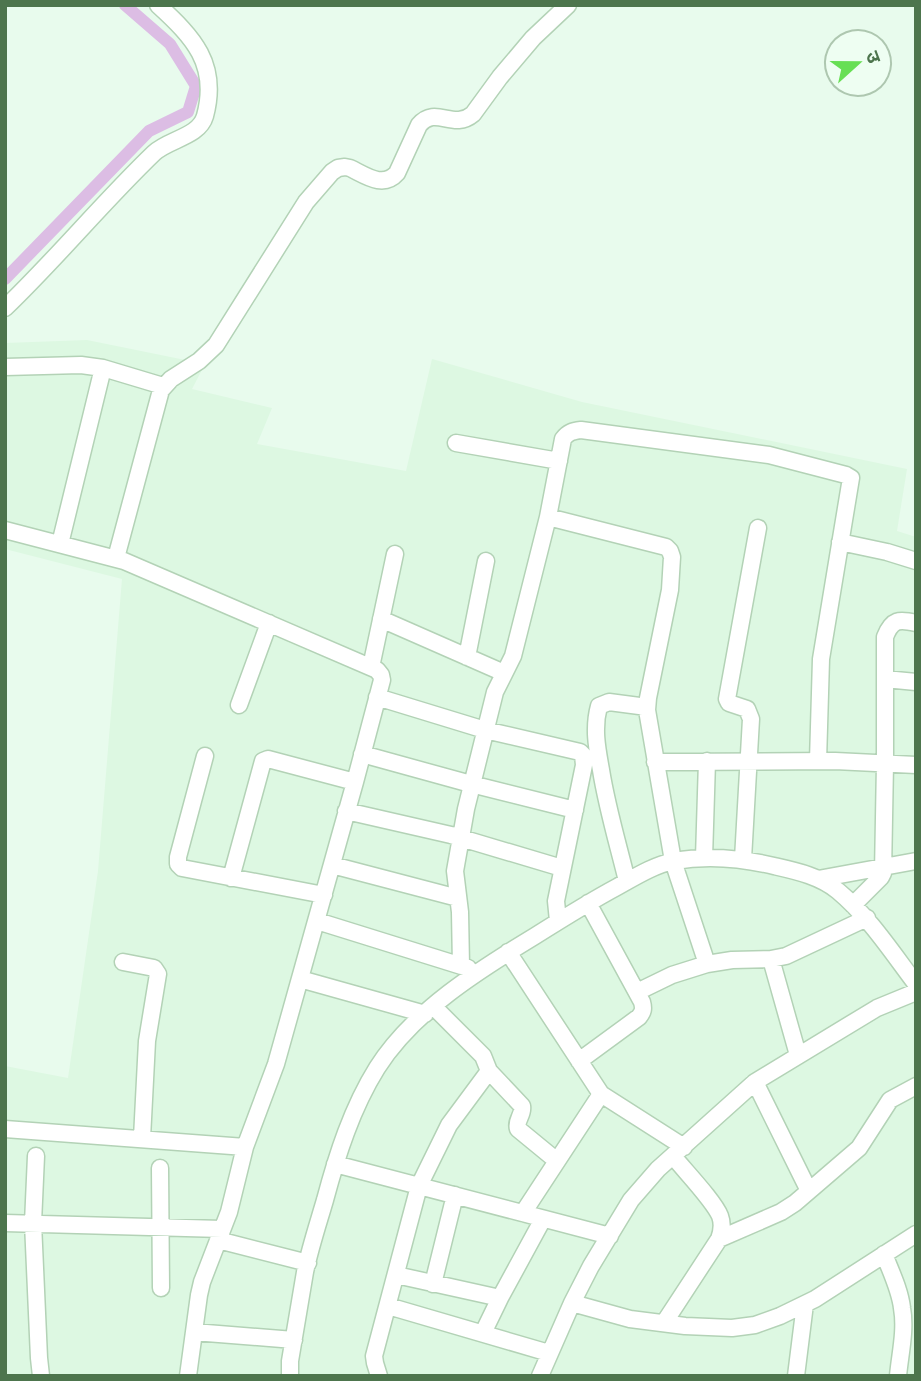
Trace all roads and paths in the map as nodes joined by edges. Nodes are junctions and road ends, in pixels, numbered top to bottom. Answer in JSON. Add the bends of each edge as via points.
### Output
{"nodes":[{"id":1,"x":158,"y":5,"type":"edge"},
{"id":2,"x":568,"y":5,"type":"edge"},
{"id":3,"x":5,"y":308,"type":"edge"},
{"id":4,"x":5,"y":367,"type":"edge"},
{"id":5,"x":103,"y":368,"type":"junction"},
{"id":6,"x":163,"y":386,"type":"junction"},
{"id":7,"x":456,"y":443,"type":"dead end"},
{"id":8,"x":559,"y":461,"type":"junction"},
{"id":9,"x":548,"y":516,"type":"junction"},
{"id":10,"x":758,"y":528,"type":"dead end"},
{"id":11,"x":5,"y":530,"type":"edge"},
{"id":12,"x":841,"y":542,"type":"junction"},
{"id":13,"x":60,"y":544,"type":"junction"},
{"id":14,"x":395,"y":554,"type":"dead end"},
{"id":15,"x":116,"y":558,"type":"junction"},
{"id":16,"x":486,"y":561,"type":"dead end"},
{"id":17,"x":916,"y":561,"type":"edge"},
{"id":18,"x":382,"y":619,"type":"junction"},
{"id":19,"x":269,"y":623,"type":"junction"},
{"id":20,"x":916,"y":623,"type":"edge"},
{"id":21,"x":467,"y":657,"type":"junction"},
{"id":22,"x":371,"y":667,"type":"junction"},
{"id":23,"x":504,"y":673,"type":"junction"},
{"id":24,"x":885,"y":680,"type":"junction"},
{"id":25,"x":916,"y":682,"type":"edge"},
{"id":26,"x":377,"y":697,"type":"junction"},
{"id":27,"x":239,"y":705,"type":"dead end"},
{"id":28,"x":647,"y":707,"type":"junction"},
{"id":29,"x":485,"y":730,"type":"junction"},
{"id":30,"x":596,"y":743,"type":"junction"},
{"id":31,"x":362,"y":754,"type":"junction"},
{"id":32,"x":205,"y":755,"type":"dead end"},
{"id":33,"x":583,"y":755,"type":"junction"},
{"id":34,"x":707,"y":761,"type":"junction"},
{"id":35,"x":750,"y":761,"type":"junction"},
{"id":36,"x":818,"y":761,"type":"junction"},
{"id":37,"x":655,"y":762,"type":"junction"},
{"id":38,"x":886,"y":763,"type":"junction"},
{"id":39,"x":916,"y":765,"type":"edge"},
{"id":40,"x":355,"y":782,"type":"junction"},
{"id":41,"x":471,"y":784,"type":"junction"},
{"id":42,"x":575,"y":810,"type":"junction"},
{"id":43,"x":346,"y":811,"type":"junction"},
{"id":44,"x":461,"y":838,"type":"junction"},
{"id":45,"x":704,"y":858,"type":"junction"},
{"id":46,"x":743,"y":859,"type":"junction"},
{"id":47,"x":673,"y":861,"type":"junction"},
{"id":48,"x":916,"y":861,"type":"edge"},
{"id":49,"x":332,"y":865,"type":"junction"},
{"id":50,"x":884,"y":867,"type":"junction"},
{"id":51,"x":562,"y":868,"type":"junction"},
{"id":52,"x":231,"y":878,"type":"junction"},
{"id":53,"x":818,"y":879,"type":"junction"},
{"id":54,"x":627,"y":881,"type":"junction"},
{"id":55,"x":324,"y":895,"type":"junction"},
{"id":56,"x":458,"y":898,"type":"junction"},
{"id":57,"x":588,"y":903,"type":"junction"},
{"id":58,"x":853,"y":905,"type":"junction"},
{"id":59,"x":867,"y":918,"type":"junction"},
{"id":60,"x":558,"y":921,"type":"junction"},
{"id":61,"x":317,"y":922,"type":"junction"},
{"id":62,"x":508,"y":952,"type":"junction"},
{"id":63,"x":771,"y":958,"type":"junction"},
{"id":64,"x":123,"y":962,"type":"dead end"},
{"id":65,"x":707,"y":964,"type":"junction"},
{"id":66,"x":461,"y":966,"type":"junction"},
{"id":67,"x":480,"y":972,"type":"junction"},
{"id":68,"x":300,"y":979,"type":"junction"},
{"id":69,"x":916,"y":984,"type":"edge"},
{"id":70,"x":637,"y":992,"type":"junction"},
{"id":71,"x":916,"y":992,"type":"edge"},
{"id":72,"x":429,"y":1010,"type":"junction"},
{"id":73,"x":798,"y":1055,"type":"junction"},
{"id":74,"x":579,"y":1061,"type":"junction"},
{"id":75,"x":489,"y":1072,"type":"junction"},
{"id":76,"x":755,"y":1082,"type":"junction"},
{"id":77,"x":916,"y":1086,"type":"edge"},
{"id":78,"x":601,"y":1094,"type":"junction"},
{"id":79,"x":5,"y":1129,"type":"edge"},
{"id":80,"x":142,"y":1138,"type":"junction"},
{"id":81,"x":245,"y":1147,"type":"junction"},
{"id":82,"x":679,"y":1151,"type":"junction"},
{"id":83,"x":36,"y":1156,"type":"dead end"},
{"id":84,"x":557,"y":1161,"type":"junction"},
{"id":85,"x":335,"y":1164,"type":"junction"},
{"id":86,"x":160,"y":1168,"type":"dead end"},
{"id":87,"x":419,"y":1186,"type":"junction"},
{"id":88,"x":808,"y":1191,"type":"junction"},
{"id":89,"x":455,"y":1195,"type":"junction"},
{"id":90,"x":523,"y":1213,"type":"junction"},
{"id":91,"x":543,"y":1219,"type":"junction"},
{"id":92,"x":5,"y":1223,"type":"edge"},
{"id":93,"x":33,"y":1223,"type":"junction"},
{"id":94,"x":160,"y":1227,"type":"junction"},
{"id":95,"x":916,"y":1234,"type":"edge"},
{"id":96,"x":220,"y":1235,"type":"junction"},
{"id":97,"x":610,"y":1236,"type":"junction"},
{"id":98,"x":719,"y":1239,"type":"junction"},
{"id":99,"x":884,"y":1254,"type":"junction"},
{"id":100,"x":308,"y":1264,"type":"junction"},
{"id":101,"x":396,"y":1275,"type":"junction"},
{"id":102,"x":433,"y":1284,"type":"junction"},
{"id":103,"x":161,"y":1288,"type":"dead end"},
{"id":104,"x":500,"y":1298,"type":"junction"},
{"id":105,"x":572,"y":1303,"type":"junction"},
{"id":106,"x":805,"y":1304,"type":"junction"},
{"id":107,"x":388,"y":1306,"type":"junction"},
{"id":108,"x":664,"y":1323,"type":"junction"},
{"id":109,"x":909,"y":1323,"type":"edge"},
{"id":110,"x":194,"y":1332,"type":"junction"},
{"id":111,"x":483,"y":1333,"type":"junction"},
{"id":112,"x":294,"y":1340,"type":"junction"},
{"id":113,"x":549,"y":1353,"type":"junction"},
{"id":114,"x":41,"y":1376,"type":"edge"},
{"id":115,"x":188,"y":1376,"type":"edge"},
{"id":116,"x":290,"y":1376,"type":"edge"},
{"id":117,"x":379,"y":1376,"type":"edge"},
{"id":118,"x":540,"y":1376,"type":"edge"},
{"id":119,"x":796,"y":1376,"type":"edge"},
{"id":120,"x":898,"y":1376,"type":"edge"}],
"edges":[{"from":1,"to":3,"type":"street","via":[[191,37],[202,57],[210,89],[205,119],[193,131],[157,150]]},
{"from":2,"to":6,"type":"street","via":[[533,38],[469,118],[457,121],[434,116],[424,120],[392,178],[375,180],[345,167],[331,172],[306,202],[216,345]]},
{"from":4,"to":5,"type":"street"},
{"from":5,"to":6,"type":"street"},
{"from":5,"to":13,"type":"street"},
{"from":6,"to":15,"type":"street"},
{"from":7,"to":8,"type":"street"},
{"from":8,"to":9,"type":"street"},
{"from":8,"to":12,"type":"street","via":[[563,439],[582,430],[736,450],[846,475],[851,482]]},
{"from":9,"to":23,"type":"street","via":[[513,656]]},
{"from":9,"to":28,"type":"street","via":[[670,551],[670,590]]},
{"from":10,"to":35,"type":"street","via":[[727,699],[751,716]]},
{"from":11,"to":13,"type":"street"},
{"from":12,"to":17,"type":"street"},
{"from":12,"to":36,"type":"street","via":[[821,659]]},
{"from":13,"to":15,"type":"street"},
{"from":14,"to":18,"type":"street"},
{"from":15,"to":19,"type":"street"},
{"from":16,"to":21,"type":"street"},
{"from":18,"to":21,"type":"street"},
{"from":18,"to":22,"type":"street"},
{"from":19,"to":22,"type":"street"},
{"from":19,"to":27,"type":"street"},
{"from":20,"to":24,"type":"street","via":[[901,620],[888,627]]},
{"from":21,"to":23,"type":"street"},
{"from":22,"to":26,"type":"street","via":[[382,680]]},
{"from":23,"to":29,"type":"street"},
{"from":24,"to":25,"type":"street"},
{"from":24,"to":38,"type":"street"},
{"from":26,"to":29,"type":"street"},
{"from":26,"to":31,"type":"street"},
{"from":28,"to":30,"type":"street","via":[[609,702],[599,706]]},
{"from":28,"to":37,"type":"street"},
{"from":29,"to":33,"type":"street"},
{"from":29,"to":41,"type":"street"},
{"from":30,"to":33,"type":"street"},
{"from":30,"to":54,"type":"street"},
{"from":31,"to":40,"type":"street"},
{"from":31,"to":41,"type":"street"},
{"from":32,"to":52,"type":"street","via":[[178,864],[186,870]]},
{"from":33,"to":42,"type":"street"},
{"from":34,"to":35,"type":"street"},
{"from":34,"to":37,"type":"street"},
{"from":34,"to":45,"type":"street"},
{"from":35,"to":36,"type":"street"},
{"from":35,"to":46,"type":"street"},
{"from":36,"to":38,"type":"street"},
{"from":37,"to":47,"type":"street"},
{"from":38,"to":39,"type":"street"},
{"from":38,"to":50,"type":"street"},
{"from":40,"to":43,"type":"street"},
{"from":40,"to":52,"type":"street","via":[[263,761]]},
{"from":41,"to":42,"type":"street"},
{"from":41,"to":44,"type":"street"},
{"from":42,"to":51,"type":"street"},
{"from":43,"to":44,"type":"street"},
{"from":43,"to":49,"type":"street"},
{"from":44,"to":51,"type":"street"},
{"from":44,"to":56,"type":"street","via":[[455,871]]},
{"from":45,"to":46,"type":"street"},
{"from":45,"to":47,"type":"street"},
{"from":46,"to":53,"type":"street"},
{"from":47,"to":54,"type":"street"},
{"from":47,"to":65,"type":"street"},
{"from":48,"to":50,"type":"street"},
{"from":49,"to":55,"type":"street"},
{"from":49,"to":56,"type":"street"},
{"from":50,"to":53,"type":"street"},
{"from":50,"to":58,"type":"street","via":[[881,877]]},
{"from":51,"to":60,"type":"street"},
{"from":52,"to":55,"type":"street"},
{"from":53,"to":58,"type":"street"},
{"from":54,"to":57,"type":"street"},
{"from":55,"to":61,"type":"street"},
{"from":56,"to":66,"type":"street"},
{"from":57,"to":60,"type":"street"},
{"from":57,"to":70,"type":"street"},
{"from":58,"to":59,"type":"street"},
{"from":59,"to":63,"type":"street","via":[[786,956]]},
{"from":59,"to":69,"type":"street"},
{"from":60,"to":62,"type":"street"},
{"from":61,"to":66,"type":"street"},
{"from":61,"to":68,"type":"street"},
{"from":62,"to":67,"type":"street"},
{"from":62,"to":74,"type":"street"},
{"from":63,"to":65,"type":"street"},
{"from":63,"to":73,"type":"street"},
{"from":64,"to":80,"type":"street","via":[[158,972],[147,1041]]},
{"from":65,"to":70,"type":"street"},
{"from":66,"to":67,"type":"street"},
{"from":67,"to":72,"type":"street"},
{"from":68,"to":72,"type":"street"},
{"from":68,"to":81,"type":"street","via":[[272,1079]]},
{"from":70,"to":74,"type":"street","via":[[642,1012]]},
{"from":71,"to":73,"type":"street","via":[[877,1008]]},
{"from":72,"to":75,"type":"street","via":[[483,1056]]},
{"from":72,"to":85,"type":"street","via":[[377,1068]]},
{"from":73,"to":76,"type":"street"},
{"from":74,"to":78,"type":"street"},
{"from":75,"to":84,"type":"street","via":[[522,1106],[517,1129]]},
{"from":75,"to":87,"type":"street","via":[[449,1125]]},
{"from":76,"to":82,"type":"street"},
{"from":76,"to":88,"type":"street"},
{"from":77,"to":88,"type":"street","via":[[890,1100],[859,1148]]},
{"from":78,"to":82,"type":"street"},
{"from":78,"to":84,"type":"street"},
{"from":79,"to":80,"type":"street"},
{"from":80,"to":81,"type":"street"},
{"from":81,"to":96,"type":"street"},
{"from":82,"to":97,"type":"street","via":[[631,1200]]},
{"from":82,"to":98,"type":"street","via":[[716,1209],[722,1223]]},
{"from":83,"to":93,"type":"street"},
{"from":84,"to":90,"type":"street"},
{"from":85,"to":87,"type":"street"},
{"from":85,"to":100,"type":"street"},
{"from":86,"to":94,"type":"street"},
{"from":87,"to":89,"type":"street"},
{"from":87,"to":101,"type":"street"},
{"from":88,"to":98,"type":"street","via":[[781,1212]]},
{"from":89,"to":90,"type":"street"},
{"from":89,"to":102,"type":"street"},
{"from":90,"to":91,"type":"street"},
{"from":91,"to":97,"type":"street"},
{"from":91,"to":104,"type":"street"},
{"from":92,"to":93,"type":"street"},
{"from":93,"to":94,"type":"street"},
{"from":93,"to":114,"type":"street"},
{"from":94,"to":96,"type":"street"},
{"from":94,"to":103,"type":"street"},
{"from":95,"to":99,"type":"street"},
{"from":96,"to":100,"type":"street"},
{"from":96,"to":110,"type":"street","via":[[202,1282]]},
{"from":97,"to":105,"type":"street"},
{"from":98,"to":108,"type":"street"},
{"from":99,"to":106,"type":"street"},
{"from":99,"to":109,"type":"street"},
{"from":100,"to":112,"type":"street"},
{"from":101,"to":102,"type":"street"},
{"from":101,"to":107,"type":"street"},
{"from":102,"to":104,"type":"street"},
{"from":104,"to":111,"type":"street"},
{"from":105,"to":108,"type":"street"},
{"from":105,"to":113,"type":"street"},
{"from":106,"to":108,"type":"street","via":[[755,1325],[732,1328]]},
{"from":106,"to":119,"type":"street"},
{"from":107,"to":111,"type":"street"},
{"from":107,"to":117,"type":"street","via":[[374,1360]]},
{"from":109,"to":120,"type":"street"},
{"from":110,"to":112,"type":"street"},
{"from":110,"to":115,"type":"street"},
{"from":111,"to":113,"type":"street"},
{"from":112,"to":116,"type":"street"},
{"from":113,"to":118,"type":"street"}]}
